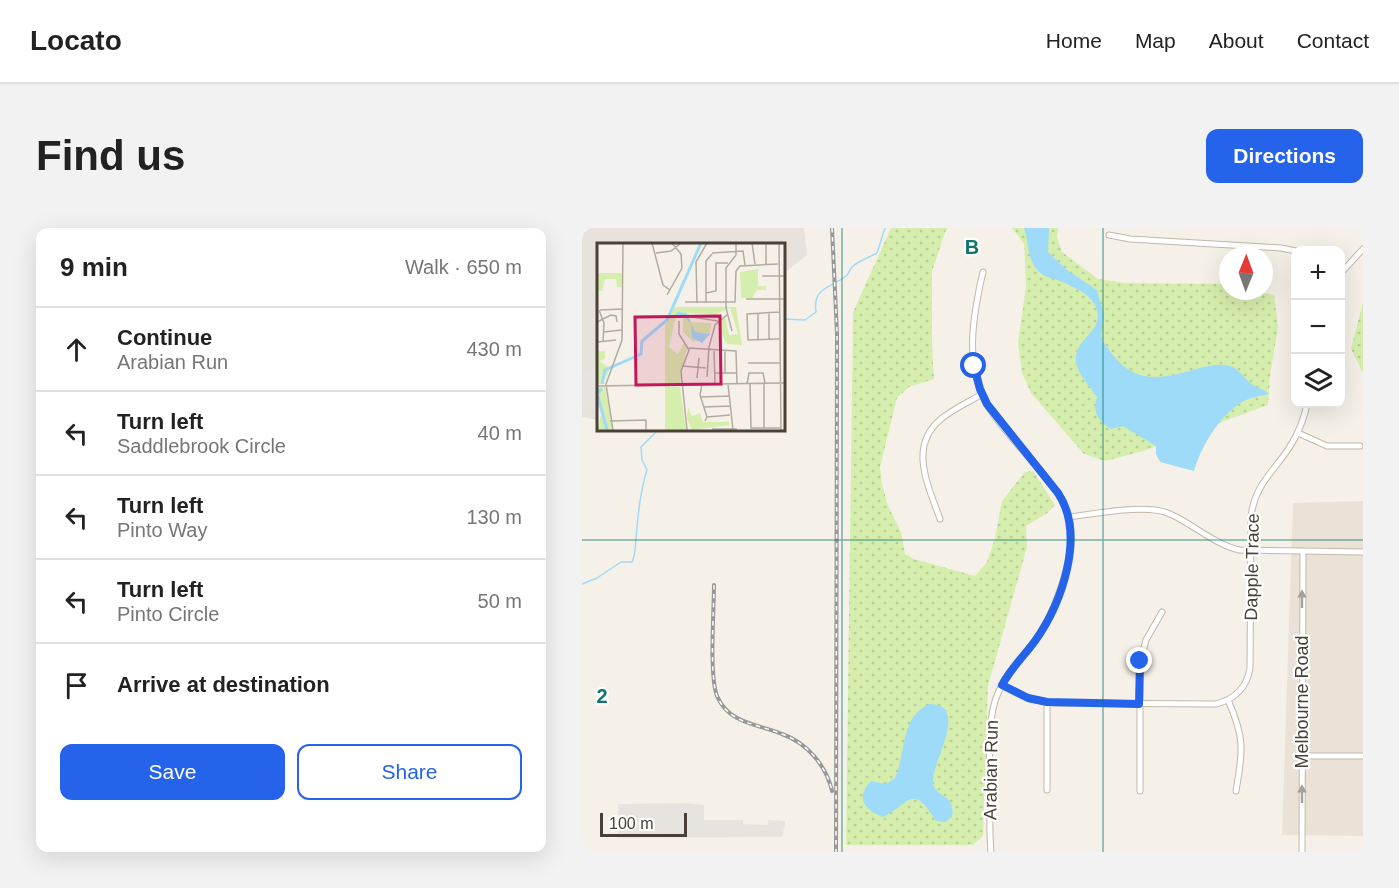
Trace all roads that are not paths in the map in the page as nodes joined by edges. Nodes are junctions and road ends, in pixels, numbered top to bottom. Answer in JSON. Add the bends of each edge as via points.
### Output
{"nodes":[{"id":1,"x":1109,"y":235,"type":"dead end"},
{"id":2,"x":1363,"y":249,"type":"edge"},
{"id":3,"x":1291,"y":250,"type":"edge"},
{"id":4,"x":1345,"y":269,"type":"edge"},
{"id":5,"x":983,"y":272,"type":"dead end"},
{"id":6,"x":982,"y":394,"type":"junction"},
{"id":7,"x":1306,"y":408,"type":"edge"},
{"id":8,"x":1298,"y":433,"type":"junction"},
{"id":9,"x":1360,"y":446,"type":"dead end"},
{"id":10,"x":1069,"y":517,"type":"junction"},
{"id":11,"x":940,"y":519,"type":"dead end"},
{"id":12,"x":1251,"y":550,"type":"junction"},
{"id":13,"x":1303,"y":552,"type":"junction"},
{"id":14,"x":1363,"y":552,"type":"edge"},
{"id":15,"x":1161,"y":612,"type":"dead end"},
{"id":16,"x":1002,"y":685,"type":"junction"},
{"id":17,"x":1228,"y":700,"type":"junction"},
{"id":18,"x":1047,"y":702,"type":"junction"},
{"id":19,"x":1139,"y":704,"type":"junction"},
{"id":20,"x":1302,"y":756,"type":"junction"},
{"id":21,"x":1363,"y":756,"type":"edge"},
{"id":22,"x":1047,"y":790,"type":"dead end"},
{"id":23,"x":1140,"y":791,"type":"dead end"},
{"id":24,"x":1236,"y":791,"type":"dead end"},
{"id":25,"x":991,"y":852,"type":"edge"},
{"id":26,"x":1302,"y":852,"type":"edge"}],
"edges":[{"from":1,"to":3,"type":"street"},
{"from":2,"to":4,"type":"street"},
{"from":5,"to":6,"type":"street","name":"Arabian Run","via":[[973,346]]},
{"from":6,"to":10,"type":"street","name":"Arabian Run","via":[[996,418],[1058,493]]},
{"from":6,"to":11,"type":"street","via":[[941,419],[925,442],[923,468]]},
{"from":7,"to":8,"type":"street","name":"Dapple Trace"},
{"from":8,"to":9,"type":"street","via":[[1327,446]]},
{"from":8,"to":12,"type":"street","name":"Dapple Trace","via":[[1256,494],[1251,515]]},
{"from":10,"to":12,"type":"street","via":[[1153,509],[1169,513],[1229,547]]},
{"from":10,"to":16,"type":"street","name":"Arabian Run","via":[[1070,554],[1053,609]]},
{"from":12,"to":13,"type":"street"},
{"from":12,"to":17,"type":"street","name":"Dapple Trace","via":[[1250,670],[1244,686]]},
{"from":13,"to":14,"type":"street"},
{"from":20,"to":13,"type":"street","name":"Melbourne Road","one_way":true},
{"from":15,"to":19,"type":"street","via":[[1142,653]]},
{"from":16,"to":18,"type":"street","via":[[1030,699]]},
{"from":16,"to":25,"type":"street","name":"Arabian Run","via":[[990,724]]},
{"from":17,"to":19,"type":"street","via":[[1216,704]]},
{"from":17,"to":24,"type":"street","via":[[1242,745]]},
{"from":18,"to":19,"type":"street"},
{"from":18,"to":22,"type":"street"},
{"from":19,"to":23,"type":"street"},
{"from":20,"to":21,"type":"street"},
{"from":26,"to":20,"type":"street","name":"Melbourne Road","one_way":true}]}
